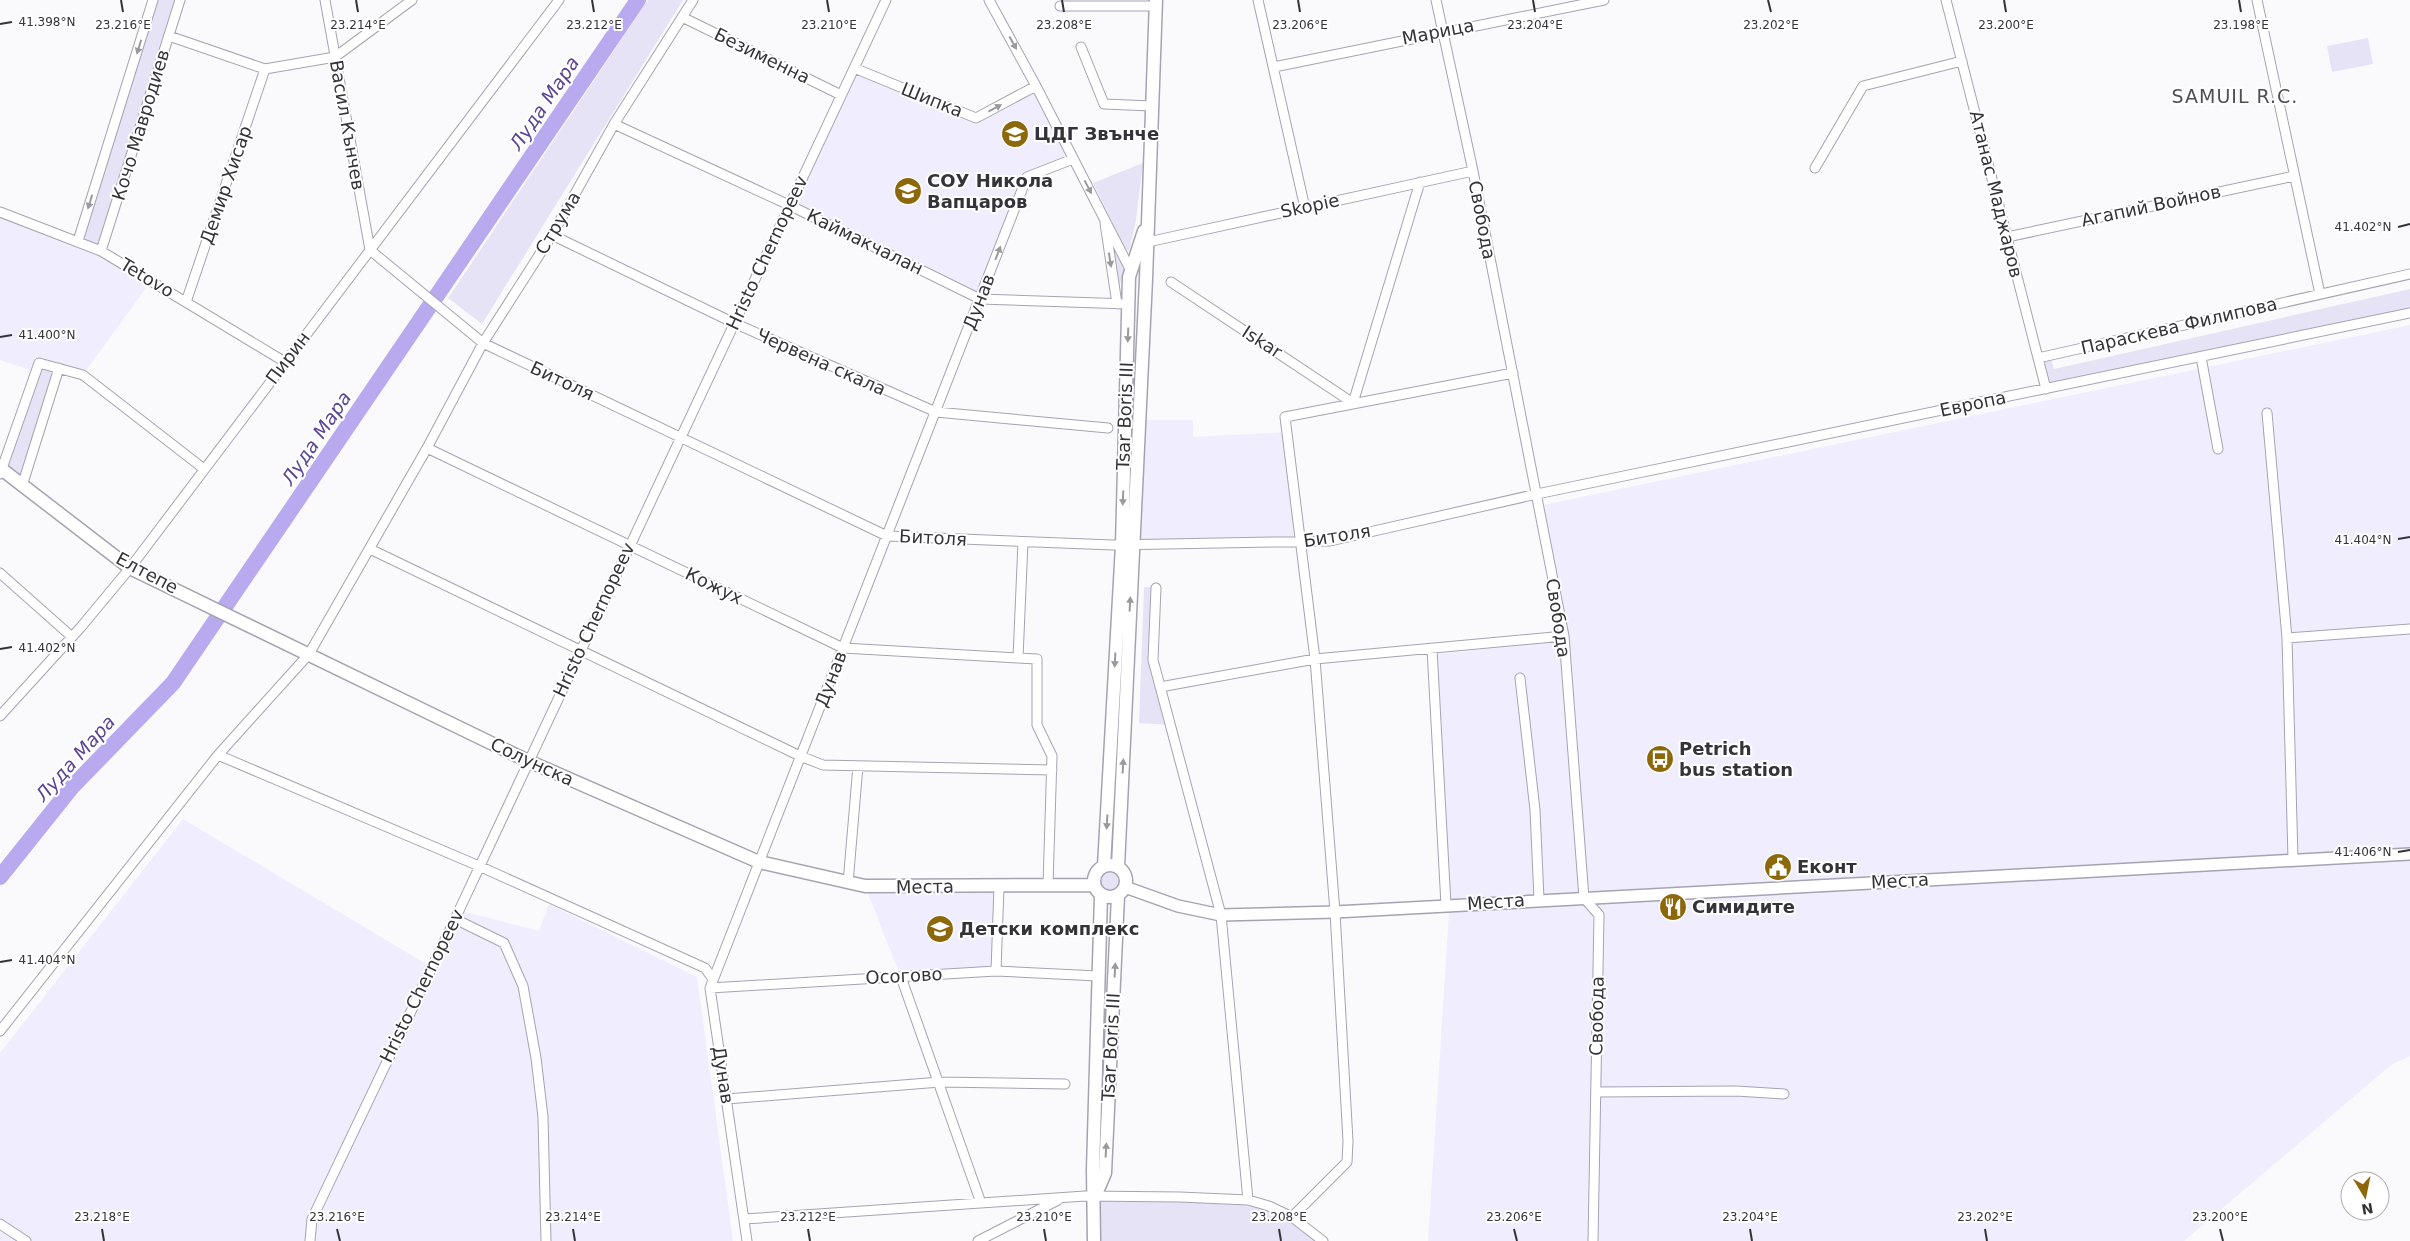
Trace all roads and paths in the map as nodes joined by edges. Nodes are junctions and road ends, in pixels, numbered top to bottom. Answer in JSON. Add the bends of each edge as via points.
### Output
{"nodes":[{"id":1,"x":153,"y":0,"type":"edge"},
{"id":2,"x":180,"y":0,"type":"edge"},
{"id":3,"x":324,"y":0,"type":"edge"},
{"id":4,"x":412,"y":0,"type":"edge"},
{"id":5,"x":559,"y":0,"type":"edge"},
{"id":6,"x":693,"y":0,"type":"edge"},
{"id":7,"x":886,"y":0,"type":"edge"},
{"id":8,"x":989,"y":0,"type":"edge"},
{"id":9,"x":1258,"y":0,"type":"edge"},
{"id":10,"x":1436,"y":0,"type":"edge"},
{"id":11,"x":1604,"y":0,"type":"edge"},
{"id":12,"x":1946,"y":0,"type":"edge"},
{"id":13,"x":2257,"y":0,"type":"edge"},
{"id":14,"x":1156,"y":3,"type":"edge"},
{"id":15,"x":1060,"y":6,"type":"dead end"},
{"id":16,"x":682,"y":17,"type":"junction"},
{"id":17,"x":1442,"y":31,"type":"junction"},
{"id":18,"x":169,"y":36,"type":"junction"},
{"id":19,"x":1081,"y":47,"type":"dead end"},
{"id":20,"x":335,"y":57,"type":"junction"},
{"id":21,"x":1962,"y":61,"type":"junction"},
{"id":22,"x":1274,"y":67,"type":"junction"},
{"id":23,"x":854,"y":68,"type":"junction"},
{"id":24,"x":265,"y":69,"type":"junction"},
{"id":25,"x":1036,"y":86,"type":"junction"},
{"id":26,"x":841,"y":95,"type":"junction"},
{"id":27,"x":1152,"y":106,"type":"junction"},
{"id":28,"x":614,"y":124,"type":"junction"},
{"id":29,"x":1073,"y":159,"type":"junction"},
{"id":30,"x":1815,"y":168,"type":"dead end"},
{"id":31,"x":1473,"y":171,"type":"junction"},
{"id":32,"x":2294,"y":176,"type":"junction"},
{"id":33,"x":1420,"y":182,"type":"junction"},
{"id":34,"x":789,"y":205,"type":"junction"},
{"id":35,"x":1305,"y":208,"type":"junction"},
{"id":36,"x":0,"y":212,"type":"edge"},
{"id":37,"x":1104,"y":216,"type":"junction"},
{"id":38,"x":1149,"y":220,"type":"junction"},
{"id":39,"x":552,"y":235,"type":"junction"},
{"id":40,"x":2007,"y":237,"type":"junction"},
{"id":41,"x":78,"y":241,"type":"junction"},
{"id":42,"x":1148,"y":242,"type":"junction"},
{"id":43,"x":370,"y":250,"type":"junction"},
{"id":44,"x":101,"y":251,"type":"junction"},
{"id":45,"x":1130,"y":273,"type":"junction"},
{"id":46,"x":2410,"y":274,"type":"edge"},
{"id":47,"x":1146,"y":279,"type":"junction"},
{"id":48,"x":1171,"y":282,"type":"dead end"},
{"id":49,"x":2320,"y":294,"type":"junction"},
{"id":50,"x":980,"y":299,"type":"junction"},
{"id":51,"x":186,"y":302,"type":"junction"},
{"id":52,"x":1123,"y":304,"type":"junction"},
{"id":53,"x":2410,"y":313,"type":"edge"},
{"id":54,"x":734,"y":323,"type":"junction"},
{"id":55,"x":483,"y":343,"type":"junction"},
{"id":56,"x":2202,"y":356,"type":"junction"},
{"id":57,"x":2038,"y":358,"type":"junction"},
{"id":58,"x":285,"y":362,"type":"junction"},
{"id":59,"x":59,"y":368,"type":"junction"},
{"id":60,"x":1513,"y":373,"type":"junction"},
{"id":61,"x":2046,"y":389,"type":"junction"},
{"id":62,"x":1353,"y":402,"type":"junction"},
{"id":63,"x":936,"y":412,"type":"junction"},
{"id":64,"x":2267,"y":413,"type":"dead end"},
{"id":65,"x":1108,"y":428,"type":"dead end"},
{"id":66,"x":680,"y":437,"type":"junction"},
{"id":67,"x":427,"y":448,"type":"junction"},
{"id":68,"x":2218,"y":449,"type":"dead end"},
{"id":69,"x":204,"y":470,"type":"junction"},
{"id":70,"x":1,"y":471,"type":"edge"},
{"id":71,"x":22,"y":486,"type":"junction"},
{"id":72,"x":1537,"y":494,"type":"junction"},
{"id":73,"x":887,"y":536,"type":"junction"},
{"id":74,"x":1024,"y":542,"type":"junction"},
{"id":75,"x":1302,"y":543,"type":"junction"},
{"id":76,"x":1127,"y":545,"type":"junction"},
{"id":77,"x":629,"y":546,"type":"junction"},
{"id":78,"x":370,"y":549,"type":"junction"},
{"id":79,"x":130,"y":568,"type":"junction"},
{"id":80,"x":0,"y":573,"type":"edge"},
{"id":81,"x":1156,"y":588,"type":"dead end"},
{"id":82,"x":2410,"y":629,"type":"edge"},
{"id":83,"x":1564,"y":636,"type":"junction"},
{"id":84,"x":72,"y":637,"type":"junction"},
{"id":85,"x":2287,"y":638,"type":"junction"},
{"id":86,"x":843,"y":648,"type":"junction"},
{"id":87,"x":581,"y":649,"type":"junction"},
{"id":88,"x":1432,"y":649,"type":"junction"},
{"id":89,"x":309,"y":654,"type":"junction"},
{"id":90,"x":1018,"y":658,"type":"junction"},
{"id":91,"x":1315,"y":659,"type":"junction"},
{"id":92,"x":1520,"y":678,"type":"dead end"},
{"id":93,"x":1160,"y":687,"type":"junction"},
{"id":94,"x":0,"y":716,"type":"edge"},
{"id":95,"x":218,"y":755,"type":"junction"},
{"id":96,"x":800,"y":756,"type":"junction"},
{"id":97,"x":528,"y":761,"type":"junction"},
{"id":98,"x":858,"y":766,"type":"junction"},
{"id":99,"x":1052,"y":770,"type":"junction"},
{"id":100,"x":2410,"y":854,"type":"edge"},
{"id":101,"x":2293,"y":859,"type":"junction"},
{"id":102,"x":759,"y":862,"type":"junction"},
{"id":103,"x":479,"y":866,"type":"junction"},
{"id":104,"x":1104,"y":866,"type":"junction"},
{"id":105,"x":1118,"y":867,"type":"junction"},
{"id":106,"x":848,"y":883,"type":"junction"},
{"id":107,"x":1048,"y":885,"type":"junction"},
{"id":108,"x":999,"y":886,"type":"junction"},
{"id":109,"x":1097,"y":890,"type":"junction"},
{"id":110,"x":1122,"y":891,"type":"junction"},
{"id":111,"x":1584,"y":898,"type":"junction"},
{"id":112,"x":1539,"y":899,"type":"junction"},
{"id":113,"x":1446,"y":905,"type":"junction"},
{"id":114,"x":1335,"y":912,"type":"junction"},
{"id":115,"x":1221,"y":915,"type":"junction"},
{"id":116,"x":455,"y":919,"type":"junction"},
{"id":117,"x":996,"y":971,"type":"junction"},
{"id":118,"x":1098,"y":976,"type":"junction"},
{"id":119,"x":901,"y":977,"type":"junction"},
{"id":120,"x":711,"y":983,"type":"junction"},
{"id":121,"x":0,"y":1031,"type":"edge"},
{"id":122,"x":940,"y":1082,"type":"junction"},
{"id":123,"x":1065,"y":1084,"type":"dead end"},
{"id":124,"x":1596,"y":1092,"type":"junction"},
{"id":125,"x":1784,"y":1094,"type":"dead end"},
{"id":126,"x":727,"y":1099,"type":"junction"},
{"id":127,"x":1095,"y":1196,"type":"junction"},
{"id":128,"x":1062,"y":1198,"type":"junction"},
{"id":129,"x":1248,"y":1200,"type":"junction"},
{"id":130,"x":982,"y":1203,"type":"junction"},
{"id":131,"x":1292,"y":1217,"type":"junction"},
{"id":132,"x":744,"y":1219,"type":"junction"},
{"id":133,"x":0,"y":1224,"type":"edge"},
{"id":134,"x":26,"y":1241,"type":"edge"},
{"id":135,"x":310,"y":1241,"type":"edge"},
{"id":136,"x":546,"y":1241,"type":"edge"},
{"id":137,"x":747,"y":1241,"type":"edge"},
{"id":138,"x":978,"y":1241,"type":"edge"},
{"id":139,"x":1094,"y":1241,"type":"edge"},
{"id":140,"x":1323,"y":1241,"type":"edge"},
{"id":141,"x":1593,"y":1241,"type":"edge"}],
"edges":[{"from":1,"to":41,"type":"street","name":"Кочо Мавродиев","one_way":true},
{"from":2,"to":18,"type":"street","name":"Кочо Мавродиев"},
{"from":3,"to":20,"type":"street","name":"Васил Кънчев"},
{"from":4,"to":20,"type":"street"},
{"from":5,"to":43,"type":"street","name":"Пирин"},
{"from":6,"to":16,"type":"street","name":"Струма"},
{"from":7,"to":23,"type":"street","name":"Hristo Chernopeev"},
{"from":8,"to":25,"type":"street","name":"Tsar Boris III","one_way":true},
{"from":9,"to":22,"type":"street"},
{"from":10,"to":17,"type":"street","name":"Свобода"},
{"from":11,"to":17,"type":"street","name":"Марица"},
{"from":12,"to":21,"type":"street","name":"Атанас Маджаров"},
{"from":13,"to":32,"type":"street"},
{"from":14,"to":15,"type":"street"},
{"from":14,"to":27,"type":"main road","name":"Tsar Boris III"},
{"from":16,"to":26,"type":"street","name":"Безименна"},
{"from":16,"to":28,"type":"street","name":"Струма"},
{"from":17,"to":22,"type":"street","name":"Марица"},
{"from":17,"to":31,"type":"street","name":"Свобода"},
{"from":18,"to":24,"type":"street"},
{"from":18,"to":44,"type":"street","name":"Кочо Мавродиев"},
{"from":19,"to":27,"type":"street","via":[[1104,104]]},
{"from":20,"to":24,"type":"street"},
{"from":20,"to":43,"type":"street","name":"Васил Кънчев"},
{"from":21,"to":30,"type":"street","via":[[1863,86]]},
{"from":21,"to":40,"type":"street","name":"Атанас Маджаров"},
{"from":22,"to":35,"type":"street"},
{"from":23,"to":25,"type":"street","name":"Шипка","one_way":true,"via":[[976,118]]},
{"from":23,"to":26,"type":"street","name":"Hristo Chernopeev"},
{"from":24,"to":51,"type":"street","name":"Демир Хисар"},
{"from":25,"to":29,"type":"street","name":"Tsar Boris III"},
{"from":26,"to":34,"type":"street","name":"Hristo Chernopeev"},
{"from":27,"to":38,"type":"main road","name":"Tsar Boris III"},
{"from":28,"to":34,"type":"street","name":"Каймакчалан"},
{"from":28,"to":39,"type":"street","name":"Струма"},
{"from":29,"to":37,"type":"street","name":"Tsar Boris III","one_way":true},
{"from":50,"to":29,"type":"street","name":"Дунав","one_way":true,"via":[[1027,177]]},
{"from":31,"to":33,"type":"street","name":"Skopie"},
{"from":31,"to":60,"type":"street","name":"Свобода"},
{"from":32,"to":40,"type":"street","name":"Агапий Войнов"},
{"from":32,"to":49,"type":"street"},
{"from":33,"to":35,"type":"street","name":"Skopie"},
{"from":33,"to":62,"type":"street"},
{"from":34,"to":50,"type":"street","name":"Каймакчалан"},
{"from":34,"to":54,"type":"street","name":"Hristo Chernopeev"},
{"from":35,"to":42,"type":"street","name":"Skopie"},
{"from":36,"to":41,"type":"street","name":"Tetovo"},
{"from":37,"to":45,"type":"street","name":"Tsar Boris III"},
{"from":37,"to":52,"type":"street","one_way":true},
{"from":38,"to":42,"type":"main road","name":"Tsar Boris III"},
{"from":38,"to":45,"type":"main road"},
{"from":39,"to":54,"type":"street","name":"Червена скала"},
{"from":39,"to":55,"type":"street","name":"Струма"},
{"from":40,"to":57,"type":"street","name":"Атанас Маджаров"},
{"from":41,"to":44,"type":"street","name":"Tetovo"},
{"from":42,"to":47,"type":"main road","name":"Tsar Boris III"},
{"from":43,"to":55,"type":"street","name":"Битоля"},
{"from":43,"to":58,"type":"street","name":"Пирин"},
{"from":44,"to":51,"type":"street","name":"Tetovo"},
{"from":45,"to":47,"type":"main road"},
{"from":45,"to":52,"type":"main road","name":"Tsar Boris III"},
{"from":46,"to":49,"type":"street","name":"Параскева Филипова"},
{"from":47,"to":76,"type":"main road","name":"Tsar Boris III"},
{"from":48,"to":62,"type":"street","name":"Iskar"},
{"from":49,"to":57,"type":"street","name":"Параскева Филипова"},
{"from":50,"to":52,"type":"street","name":"Каймакчалан"},
{"from":50,"to":63,"type":"street","name":"Дунав"},
{"from":51,"to":58,"type":"street","name":"Tetovo"},
{"from":52,"to":76,"type":"main road","name":"Tsar Boris III","one_way":true},
{"from":53,"to":56,"type":"street","name":"Европа"},
{"from":54,"to":63,"type":"street","name":"Червена скала"},
{"from":54,"to":66,"type":"street","name":"Hristo Chernopeev"},
{"from":55,"to":66,"type":"street","name":"Битоля"},
{"from":55,"to":67,"type":"street","name":"Струма"},
{"from":56,"to":61,"type":"street","name":"Европа"},
{"from":56,"to":68,"type":"street"},
{"from":57,"to":61,"type":"street","name":"Атанас Маджаров"},
{"from":58,"to":69,"type":"street","name":"Пирин"},
{"from":59,"to":69,"type":"street","via":[[83,375]]},
{"from":59,"to":70,"type":"street","via":[[39,363]]},
{"from":59,"to":71,"type":"street"},
{"from":60,"to":62,"type":"street"},
{"from":60,"to":72,"type":"street","name":"Свобода"},
{"from":61,"to":72,"type":"street","name":"Европа"},
{"from":62,"to":75,"type":"street","via":[[1285,417]]},
{"from":63,"to":65,"type":"street","name":"Червена скала"},
{"from":63,"to":73,"type":"street","name":"Дунав"},
{"from":64,"to":85,"type":"street"},
{"from":66,"to":73,"type":"street","name":"Битоля"},
{"from":66,"to":77,"type":"street","name":"Hristo Chernopeev"},
{"from":67,"to":77,"type":"street","name":"Кожух"},
{"from":67,"to":78,"type":"street","name":"Струма"},
{"from":69,"to":79,"type":"street","name":"Пирин"},
{"from":70,"to":71,"type":"main road","name":"Елтепе"},
{"from":71,"to":79,"type":"main road","name":"Елтепе"},
{"from":72,"to":75,"type":"street","name":"Битоля","via":[[1330,541]]},
{"from":72,"to":83,"type":"street","name":"Свобода"},
{"from":73,"to":74,"type":"street","name":"Битоля"},
{"from":73,"to":86,"type":"street","name":"Дунав"},
{"from":74,"to":76,"type":"street","name":"Битоля"},
{"from":74,"to":90,"type":"street"},
{"from":75,"to":76,"type":"street","name":"Битоля"},
{"from":75,"to":91,"type":"street"},
{"from":76,"to":104,"type":"main road","name":"Tsar Boris III","one_way":true},
{"from":105,"to":76,"type":"main road","name":"Tsar Boris III","one_way":true},
{"from":77,"to":86,"type":"street","name":"Кожух"},
{"from":77,"to":87,"type":"street","name":"Hristo Chernopeev"},
{"from":78,"to":87,"type":"street"},
{"from":78,"to":89,"type":"street","name":"Струма"},
{"from":79,"to":84,"type":"street","name":"Пирин"},
{"from":79,"to":89,"type":"main road","name":"Елтепе"},
{"from":80,"to":84,"type":"street"},
{"from":81,"to":93,"type":"street","via":[[1153,660]]},
{"from":82,"to":85,"type":"street"},
{"from":83,"to":88,"type":"street"},
{"from":83,"to":111,"type":"street","name":"Свобода"},
{"from":84,"to":94,"type":"street","name":"Пирин"},
{"from":85,"to":101,"type":"street"},
{"from":86,"to":90,"type":"street","name":"Кожух"},
{"from":86,"to":96,"type":"street","name":"Дунав"},
{"from":87,"to":96,"type":"street"},
{"from":87,"to":97,"type":"street","name":"Hristo Chernopeev"},
{"from":88,"to":91,"type":"street"},
{"from":88,"to":113,"type":"street"},
{"from":89,"to":95,"type":"street","name":"Струма"},
{"from":89,"to":97,"type":"main road","name":"Солунска"},
{"from":90,"to":99,"type":"street","name":"Кожух","via":[[1037,659],[1037,725],[1052,756]]},
{"from":91,"to":93,"type":"street"},
{"from":91,"to":114,"type":"street"},
{"from":92,"to":112,"type":"street","via":[[1534,810]]},
{"from":93,"to":115,"type":"street"},
{"from":95,"to":103,"type":"street"},
{"from":95,"to":121,"type":"street","name":"Струма"},
{"from":96,"to":98,"type":"street","via":[[823,765]]},
{"from":96,"to":102,"type":"street","name":"Дунав"},
{"from":97,"to":102,"type":"main road","name":"Солунска"},
{"from":97,"to":103,"type":"street","name":"Hristo Chernopeev"},
{"from":98,"to":99,"type":"street"},
{"from":98,"to":106,"type":"street"},
{"from":99,"to":107,"type":"street"},
{"from":100,"to":101,"type":"street","name":"Места"},
{"from":101,"to":111,"type":"street","name":"Места"},
{"from":102,"to":106,"type":"main road","name":"Места"},
{"from":102,"to":120,"type":"street","name":"Дунав"},
{"from":103,"to":116,"type":"street","name":"Hristo Chernopeev"},
{"from":103,"to":120,"type":"street","via":[[705,968]]},
{"from":104,"to":105,"type":"main road"},
{"from":104,"to":109,"type":"main road","via":[[1095,873]]},
{"from":105,"to":110,"type":"main road","via":[[1126,876]]},
{"from":106,"to":108,"type":"main road","name":"Места","via":[[882,887]]},
{"from":107,"to":108,"type":"main road","name":"Места"},
{"from":107,"to":109,"type":"main road","name":"Места"},
{"from":108,"to":117,"type":"street"},
{"from":109,"to":110,"type":"main road","via":[[1109,898]]},
{"from":109,"to":118,"type":"main road","name":"Tsar Boris III"},
{"from":110,"to":115,"type":"street","name":"Места"},
{"from":127,"to":110,"type":"main road","name":"Tsar Boris III","one_way":true,"via":[[1105,1173]]},
{"from":111,"to":112,"type":"street","name":"Места"},
{"from":111,"to":124,"type":"street","name":"Свобода","via":[[1599,915]]},
{"from":112,"to":113,"type":"street","name":"Места"},
{"from":113,"to":114,"type":"street","name":"Места"},
{"from":114,"to":115,"type":"street","name":"Места"},
{"from":114,"to":131,"type":"street","via":[[1347,1162]]},
{"from":115,"to":129,"type":"street"},
{"from":116,"to":135,"type":"street","name":"Hristo Chernopeev","via":[[312,1218]]},
{"from":116,"to":136,"type":"street","via":[[504,943],[523,986],[536,1058],[542,1117]]},
{"from":117,"to":118,"type":"street","name":"Осогово"},
{"from":117,"to":119,"type":"street","name":"Осогово"},
{"from":118,"to":127,"type":"main road","name":"Tsar Boris III"},
{"from":119,"to":120,"type":"street","name":"Осогово"},
{"from":119,"to":122,"type":"street"},
{"from":120,"to":126,"type":"street","name":"Дунав"},
{"from":122,"to":123,"type":"street"},
{"from":122,"to":126,"type":"street"},
{"from":122,"to":130,"type":"street"},
{"from":124,"to":125,"type":"street"},
{"from":124,"to":141,"type":"street","name":"Свобода"},
{"from":126,"to":132,"type":"street","name":"Дунав"},
{"from":127,"to":128,"type":"street"},
{"from":127,"to":129,"type":"street"},
{"from":127,"to":139,"type":"main road","name":"Tsar Boris III"},
{"from":128,"to":130,"type":"street"},
{"from":128,"to":138,"type":"street"},
{"from":129,"to":131,"type":"street"},
{"from":130,"to":132,"type":"street"},
{"from":131,"to":140,"type":"street"},
{"from":132,"to":137,"type":"street","name":"Дунав"},
{"from":133,"to":134,"type":"street"}]}
